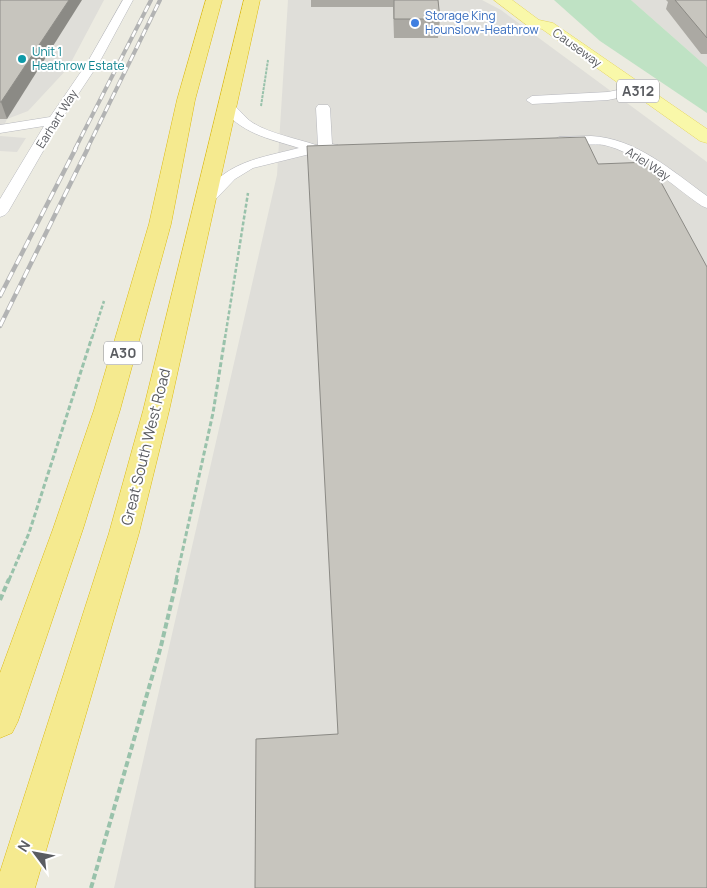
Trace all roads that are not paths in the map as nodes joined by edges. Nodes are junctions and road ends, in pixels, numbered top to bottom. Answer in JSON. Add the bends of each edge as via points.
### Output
{"nodes":[{"id":1,"x":128,"y":0,"type":"edge"},
{"id":2,"x":214,"y":0,"type":"edge"},
{"id":3,"x":252,"y":0,"type":"edge"},
{"id":4,"x":502,"y":0,"type":"edge"},
{"id":5,"x":522,"y":0,"type":"edge"},
{"id":6,"x":547,"y":26,"type":"junction"},
{"id":7,"x":636,"y":90,"type":"junction"},
{"id":8,"x":532,"y":100,"type":"dead end"},
{"id":9,"x":226,"y":105,"type":"junction"},
{"id":10,"x":323,"y":108,"type":"dead end"},
{"id":11,"x":54,"y":120,"type":"junction"},
{"id":12,"x":0,"y":129,"type":"edge"},
{"id":13,"x":707,"y":137,"type":"edge"},
{"id":14,"x":548,"y":141,"type":"edge"},
{"id":15,"x":320,"y":148,"type":"junction"},
{"id":16,"x":345,"y":148,"type":"edge"},
{"id":17,"x":206,"y":200,"type":"junction"},
{"id":18,"x":707,"y":203,"type":"edge"},
{"id":19,"x":0,"y":212,"type":"edge"},
{"id":20,"x":0,"y":721,"type":"edge"},
{"id":21,"x":15,"y":888,"type":"edge"}],
"edges":[{"from":1,"to":11,"type":"lane","name":"Earhart Way","via":[[94,63]]},
{"from":2,"to":20,"type":"highway","number":"A30","via":[[186,100],[160,224],[107,410]]},
{"from":3,"to":9,"type":"highway","name":"Great South West Road"},
{"from":4,"to":6,"type":"main road","name":"Causeway","number":"A312","via":[[534,23]]},
{"from":5,"to":6,"type":"main road","name":"Causeway","number":"A312","via":[[549,21]]},
{"from":6,"to":7,"type":"main road","name":"Causeway","number":"A312"},
{"from":7,"to":8,"type":"lane","via":[[608,96]]},
{"from":7,"to":13,"type":"main road","name":"Causeway","number":"A312"},
{"from":9,"to":15,"type":"lane","via":[[246,125],[258,131]]},
{"from":9,"to":17,"type":"highway","name":"Great South West Road"},
{"from":10,"to":15,"type":"lane"},
{"from":11,"to":12,"type":"lane"},
{"from":11,"to":19,"type":"lane","name":"Earhart Way"},
{"from":14,"to":18,"type":"lane","name":"Ariel Way","via":[[612,142]]},
{"from":15,"to":16,"type":"lane"},
{"from":15,"to":17,"type":"lane","via":[[237,169]]},
{"from":17,"to":21,"type":"highway","name":"Great South West Road","via":[[124,533]]}]}
